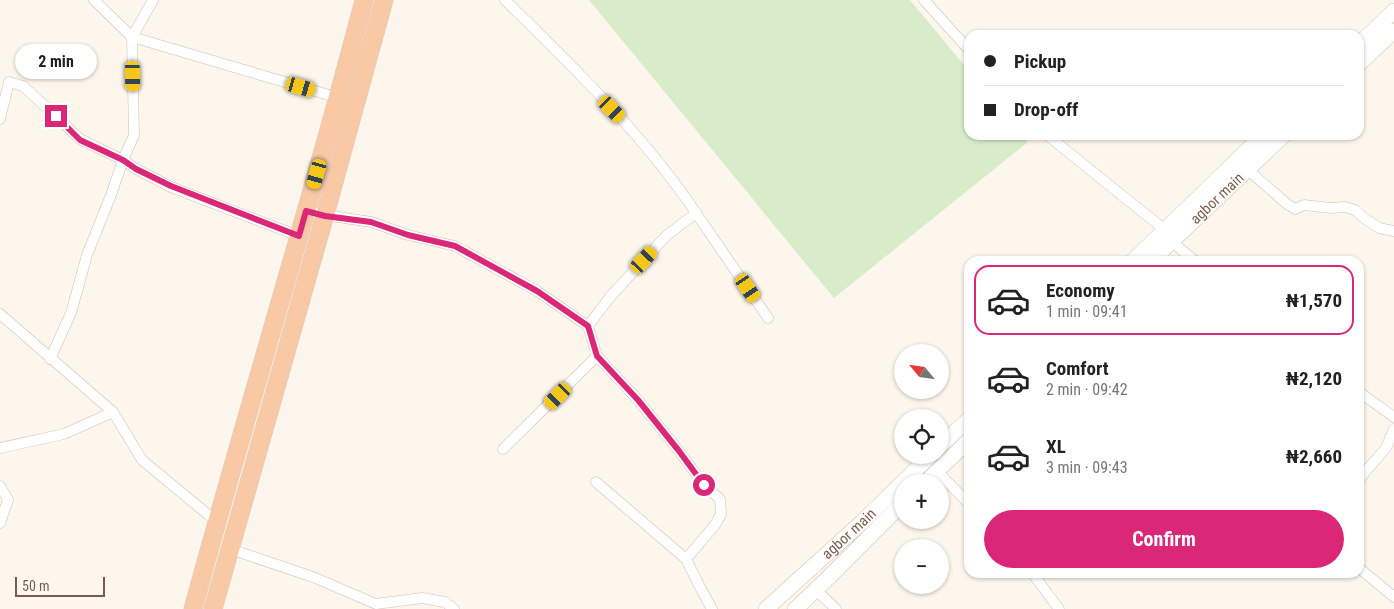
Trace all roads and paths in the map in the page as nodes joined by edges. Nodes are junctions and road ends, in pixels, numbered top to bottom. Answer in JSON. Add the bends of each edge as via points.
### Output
{"nodes":[{"id":1,"x":94,"y":0,"type":"edge"},
{"id":2,"x":153,"y":0,"type":"edge"},
{"id":3,"x":364,"y":0,"type":"edge"},
{"id":4,"x":384,"y":0,"type":"edge"},
{"id":5,"x":505,"y":0,"type":"edge"},
{"id":6,"x":924,"y":0,"type":"edge"},
{"id":7,"x":1394,"y":11,"type":"edge"},
{"id":8,"x":1394,"y":31,"type":"edge"},
{"id":9,"x":132,"y":37,"type":"junction"},
{"id":10,"x":1364,"y":39,"type":"edge"},
{"id":11,"x":964,"y":44,"type":"edge"},
{"id":12,"x":1364,"y":59,"type":"edge"},
{"id":13,"x":339,"y":98,"type":"junction"},
{"id":14,"x":0,"y":119,"type":"edge"},
{"id":15,"x":1053,"y":140,"type":"edge"},
{"id":16,"x":1258,"y":140,"type":"edge"},
{"id":17,"x":1279,"y":140,"type":"edge"},
{"id":18,"x":123,"y":160,"type":"junction"},
{"id":19,"x":1248,"y":170,"type":"junction"},
{"id":20,"x":306,"y":211,"type":"junction"},
{"id":21,"x":696,"y":213,"type":"junction"},
{"id":22,"x":325,"y":216,"type":"junction"},
{"id":23,"x":1394,"y":231,"type":"edge"},
{"id":24,"x":299,"y":236,"type":"junction"},
{"id":25,"x":1168,"y":236,"type":"junction"},
{"id":26,"x":1140,"y":256,"type":"edge"},
{"id":27,"x":1154,"y":256,"type":"edge"},
{"id":28,"x":1190,"y":256,"type":"edge"},
{"id":29,"x":0,"y":314,"type":"edge"},
{"id":30,"x":768,"y":318,"type":"dead end"},
{"id":31,"x":588,"y":326,"type":"junction"},
{"id":32,"x":597,"y":356,"type":"junction"},
{"id":33,"x":50,"y":359,"type":"junction"},
{"id":34,"x":1364,"y":396,"type":"edge"},
{"id":35,"x":112,"y":412,"type":"junction"},
{"id":36,"x":1394,"y":417,"type":"edge"},
{"id":37,"x":964,"y":424,"type":"edge"},
{"id":38,"x":1394,"y":429,"type":"edge"},
{"id":39,"x":949,"y":438,"type":"edge"},
{"id":40,"x":964,"y":445,"type":"edge"},
{"id":41,"x":0,"y":448,"type":"edge"},
{"id":42,"x":503,"y":449,"type":"dead end"},
{"id":43,"x":922,"y":464,"type":"edge"},
{"id":44,"x":938,"y":471,"type":"junction"},
{"id":45,"x":935,"y":474,"type":"edge"},
{"id":46,"x":1364,"y":474,"type":"edge"},
{"id":47,"x":596,"y":482,"type":"dead end"},
{"id":48,"x":0,"y":486,"type":"edge"},
{"id":49,"x":964,"y":499,"type":"edge"},
{"id":50,"x":894,"y":512,"type":"edge"},
{"id":51,"x":216,"y":522,"type":"junction"},
{"id":52,"x":0,"y":523,"type":"edge"},
{"id":53,"x":230,"y":549,"type":"junction"},
{"id":54,"x":686,"y":559,"type":"junction"},
{"id":55,"x":1364,"y":572,"type":"edge"},
{"id":56,"x":1036,"y":578,"type":"edge"},
{"id":57,"x":816,"y":590,"type":"junction"},
{"id":58,"x":1394,"y":597,"type":"edge"},
{"id":59,"x":193,"y":609,"type":"edge"},
{"id":60,"x":213,"y":609,"type":"edge"},
{"id":61,"x":454,"y":609,"type":"edge"},
{"id":62,"x":712,"y":609,"type":"edge"},
{"id":63,"x":766,"y":609,"type":"edge"},
{"id":64,"x":795,"y":609,"type":"edge"},
{"id":65,"x":836,"y":609,"type":"edge"},
{"id":66,"x":1059,"y":609,"type":"edge"}],
"edges":[{"from":1,"to":9,"type":"street"},
{"from":2,"to":9,"type":"street"},
{"from":3,"to":13,"type":"highway"},
{"from":4,"to":22,"type":"highway"},
{"from":5,"to":21,"type":"street","via":[[626,124]]},
{"from":6,"to":11,"type":"street"},
{"from":7,"to":10,"type":"main road"},
{"from":8,"to":12,"type":"main road"},
{"from":9,"to":13,"type":"street"},
{"from":9,"to":18,"type":"street","via":[[134,135]]},
{"from":13,"to":20,"type":"highway"},
{"from":14,"to":18,"type":"street","via":[[9,82],[23,86],[80,140]]},
{"from":15,"to":25,"type":"street"},
{"from":16,"to":25,"type":"main road","name":"agbor main"},
{"from":17,"to":19,"type":"main road","name":"agbor main"},
{"from":18,"to":24,"type":"street","via":[[171,186]]},
{"from":18,"to":33,"type":"street","via":[[87,255],[71,313]]},
{"from":19,"to":23,"type":"street","via":[[1295,209],[1304,205],[1345,207],[1355,210],[1379,228]]},
{"from":19,"to":25,"type":"main road","name":"agbor main"},
{"from":20,"to":22,"type":"street"},
{"from":20,"to":24,"type":"highway"},
{"from":21,"to":30,"type":"street"},
{"from":21,"to":31,"type":"street","via":[[666,236]]},
{"from":22,"to":31,"type":"street","via":[[371,222],[455,246],[537,291]]},
{"from":22,"to":53,"type":"highway"},
{"from":24,"to":51,"type":"highway"},
{"from":25,"to":26,"type":"main road","name":"agbor main"},
{"from":25,"to":27,"type":"main road","name":"agbor main"},
{"from":25,"to":28,"type":"street"},
{"from":29,"to":33,"type":"street"},
{"from":31,"to":32,"type":"street"},
{"from":32,"to":42,"type":"street"},
{"from":32,"to":54,"type":"street","via":[[638,400],[704,485],[720,499],[721,514],[715,525]]},
{"from":33,"to":35,"type":"street"},
{"from":34,"to":36,"type":"street"},
{"from":35,"to":41,"type":"street","via":[[64,434]]},
{"from":35,"to":51,"type":"street","via":[[142,460]]},
{"from":37,"to":39,"type":"main road"},
{"from":38,"to":46,"type":"street","via":[[1386,448]]},
{"from":40,"to":44,"type":"main road"},
{"from":43,"to":63,"type":"main road","name":"agbor main"},
{"from":44,"to":45,"type":"main road"},
{"from":44,"to":49,"type":"street"},
{"from":47,"to":54,"type":"street"},
{"from":48,"to":52,"type":"street","via":[[8,500]]},
{"from":50,"to":57,"type":"main road","name":"agbor main"},
{"from":51,"to":59,"type":"highway"},
{"from":53,"to":60,"type":"highway"},
{"from":53,"to":61,"type":"street","via":[[313,577],[376,604],[422,598],[445,602]]},
{"from":54,"to":62,"type":"street"},
{"from":55,"to":58,"type":"street"},
{"from":56,"to":66,"type":"street"},
{"from":57,"to":64,"type":"main road","name":"agbor main"},
{"from":57,"to":65,"type":"street"}]}
